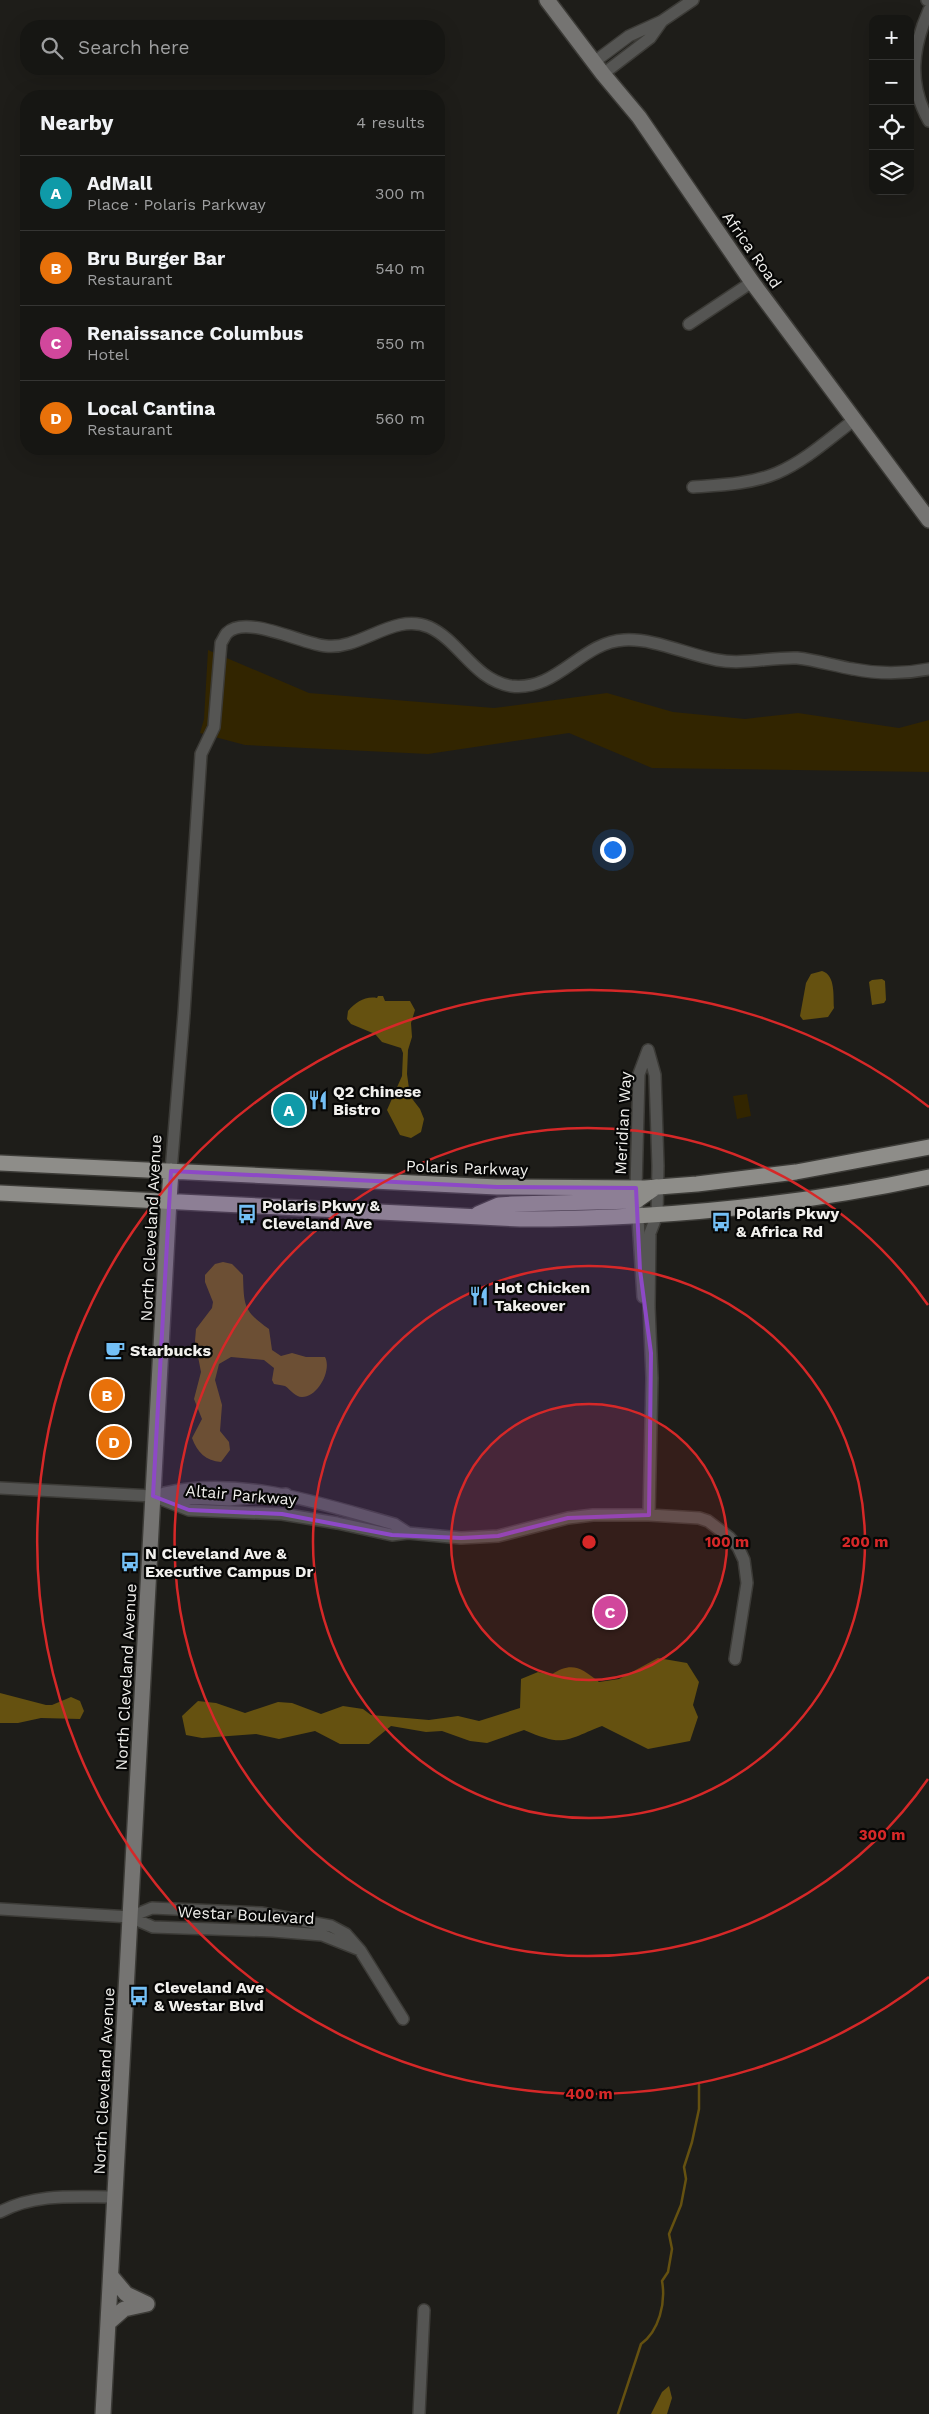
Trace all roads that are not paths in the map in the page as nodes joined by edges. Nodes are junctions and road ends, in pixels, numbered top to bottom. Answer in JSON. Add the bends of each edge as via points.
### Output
{"nodes":[{"id":1,"x":547,"y":0,"type":"edge"},
{"id":2,"x":692,"y":0,"type":"edge"},
{"id":3,"x":929,"y":10,"type":"edge"},
{"id":4,"x":662,"y":21,"type":"junction"},
{"id":5,"x":594,"y":62,"type":"junction"},
{"id":6,"x":603,"y":74,"type":"junction"},
{"id":7,"x":929,"y":121,"type":"edge"},
{"id":8,"x":752,"y":282,"type":"junction"},
{"id":9,"x":689,"y":324,"type":"dead end"},
{"id":10,"x":854,"y":420,"type":"junction"},
{"id":11,"x":693,"y":487,"type":"dead end"},
{"id":12,"x":929,"y":520,"type":"edge"},
{"id":13,"x":929,"y":669,"type":"edge"},
{"id":14,"x":929,"y":1147,"type":"edge"},
{"id":15,"x":0,"y":1163,"type":"edge"},
{"id":16,"x":171,"y":1170,"type":"junction"},
{"id":17,"x":929,"y":1177,"type":"edge"},
{"id":18,"x":657,"y":1187,"type":"junction"},
{"id":19,"x":0,"y":1193,"type":"edge"},
{"id":20,"x":636,"y":1194,"type":"junction"},
{"id":21,"x":169,"y":1200,"type":"junction"},
{"id":22,"x":474,"y":1216,"type":"junction"},
{"id":23,"x":657,"y":1216,"type":"junction"},
{"id":24,"x":636,"y":1217,"type":"junction"},
{"id":25,"x":650,"y":1328,"type":"junction"},
{"id":26,"x":0,"y":1488,"type":"edge"},
{"id":27,"x":153,"y":1496,"type":"junction"},
{"id":28,"x":649,"y":1515,"type":"junction"},
{"id":29,"x":408,"y":1533,"type":"junction"},
{"id":30,"x":735,"y":1659,"type":"dead end"},
{"id":31,"x":0,"y":1909,"type":"edge"},
{"id":32,"x":130,"y":1917,"type":"junction"},
{"id":33,"x":360,"y":1950,"type":"junction"},
{"id":34,"x":403,"y":2019,"type":"dead end"},
{"id":35,"x":115,"y":2197,"type":"junction"},
{"id":36,"x":0,"y":2212,"type":"edge"},
{"id":37,"x":111,"y":2276,"type":"junction"},
{"id":38,"x":424,"y":2310,"type":"dead end"},
{"id":39,"x":108,"y":2323,"type":"junction"},
{"id":40,"x":103,"y":2414,"type":"edge"},
{"id":41,"x":419,"y":2414,"type":"edge"}],
"edges":[{"from":1,"to":5,"type":"main road","name":"Africa Road"},
{"from":2,"to":4,"type":"street"},
{"from":3,"to":7,"type":"street","via":[[917,40],[913,64],[919,101]]},
{"from":4,"to":5,"type":"street","via":[[640,29]]},
{"from":4,"to":6,"type":"street","via":[[650,38]]},
{"from":5,"to":6,"type":"main road","name":"Africa Road"},
{"from":6,"to":8,"type":"main road","name":"Africa Road","via":[[639,117]]},
{"from":8,"to":9,"type":"street"},
{"from":8,"to":10,"type":"main road","name":"Africa Road"},
{"from":10,"to":11,"type":"street","via":[[810,454],[778,472],[747,481]]},
{"from":10,"to":12,"type":"main road","name":"Africa Road"},
{"from":13,"to":16,"type":"street","name":"North Cleveland Avenue","via":[[884,673],[796,658],[719,661],[626,640],[609,642],[589,651],[541,684],[525,687],[495,681],[474,667],[442,636],[428,627],[414,624],[393,627],[347,645],[326,646],[263,629],[236,628],[227,633],[221,642],[214,727],[201,754]]},
{"from":14,"to":18,"type":"main road","via":[[796,1172]]},
{"from":15,"to":16,"type":"main road","name":"Polaris Parkway"},
{"from":16,"to":20,"type":"main road","name":"Polaris Parkway"},
{"from":16,"to":21,"type":"main road","name":"North Cleveland Avenue"},
{"from":17,"to":23,"type":"main road","via":[[804,1201]]},
{"from":18,"to":20,"type":"main road"},
{"from":18,"to":20,"type":"street","name":"Meridian Way","via":[[657,1105],[655,1075],[648,1050],[639,1074]]},
{"from":18,"to":23,"type":"street","name":"Meridian Way"},
{"from":19,"to":21,"type":"main road"},
{"from":20,"to":22,"type":"main road","via":[[499,1205]]},
{"from":20,"to":24,"type":"street","name":"Meridian Way"},
{"from":21,"to":22,"type":"main road"},
{"from":21,"to":27,"type":"main road","name":"North Cleveland Avenue"},
{"from":22,"to":24,"type":"main road","via":[[539,1219]]},
{"from":23,"to":24,"type":"main road"},
{"from":23,"to":25,"type":"street","name":"Meridian Way","via":[[650,1233]]},
{"from":24,"to":25,"type":"street","name":"Meridian Way","via":[[643,1301]]},
{"from":25,"to":28,"type":"street","name":"Meridian Way"},
{"from":26,"to":27,"type":"street"},
{"from":27,"to":29,"type":"street","name":"Altair Parkway","via":[[189,1510],[282,1514],[392,1535]]},
{"from":27,"to":29,"type":"street","name":"Altair Parkway","via":[[189,1487],[286,1494],[394,1524]]},
{"from":27,"to":32,"type":"main road","name":"North Cleveland Avenue"},
{"from":28,"to":29,"type":"street","name":"Altair Parkway","via":[[568,1518],[498,1536],[470,1538]]},
{"from":28,"to":30,"type":"street","name":"Altair Parkway","via":[[708,1521],[730,1537],[738,1548],[744,1560],[747,1583]]},
{"from":31,"to":32,"type":"street","name":"Westar Boulevard"},
{"from":32,"to":33,"type":"street","name":"Westar Boulevard","via":[[153,1927],[273,1930],[322,1935]]},
{"from":32,"to":33,"type":"street","name":"Westar Boulevard","via":[[152,1908],[261,1913],[331,1926],[346,1934]]},
{"from":32,"to":35,"type":"main road","name":"North Cleveland Avenue"},
{"from":33,"to":34,"type":"street","name":"Westar Boulevard"},
{"from":35,"to":36,"type":"street","via":[[41,2198]]},
{"from":35,"to":37,"type":"main road","name":"North Cleveland Avenue"},
{"from":37,"to":39,"type":"main road","name":"North Cleveland Avenue"},
{"from":37,"to":39,"type":"main road","via":[[126,2294],[147,2304],[124,2310]]},
{"from":38,"to":41,"type":"street"},
{"from":39,"to":40,"type":"main road","name":"North Cleveland Avenue"}]}
